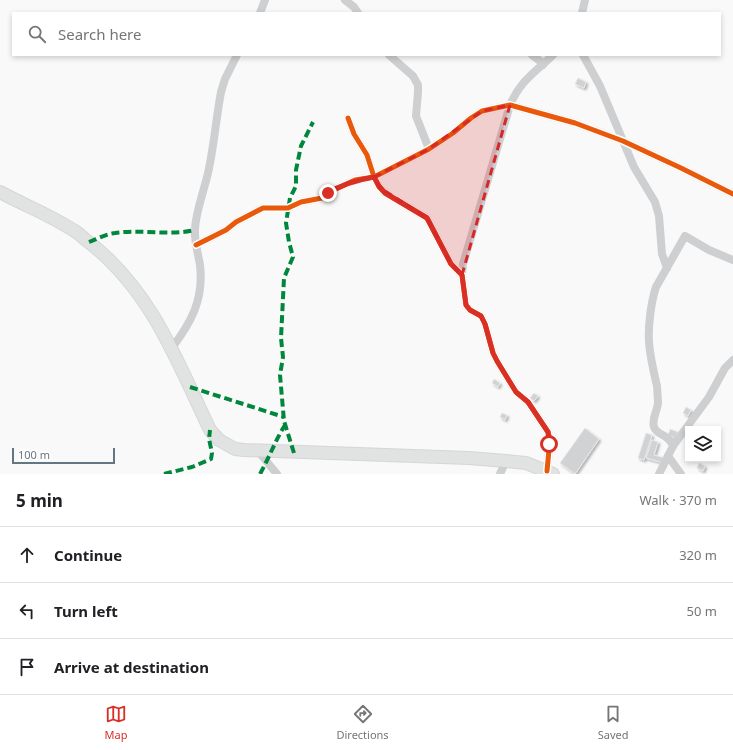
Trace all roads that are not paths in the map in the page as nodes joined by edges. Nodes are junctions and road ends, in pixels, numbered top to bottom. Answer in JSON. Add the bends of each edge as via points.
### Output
{"nodes":[{"id":1,"x":265,"y":0,"type":"edge"},
{"id":2,"x":345,"y":0,"type":"edge"},
{"id":3,"x":585,"y":0,"type":"edge"},
{"id":4,"x":260,"y":12,"type":"edge"},
{"id":5,"x":357,"y":12,"type":"edge"},
{"id":6,"x":582,"y":12,"type":"edge"},
{"id":7,"x":236,"y":56,"type":"edge"},
{"id":8,"x":389,"y":56,"type":"edge"},
{"id":9,"x":533,"y":56,"type":"edge"},
{"id":10,"x":552,"y":56,"type":"edge"},
{"id":11,"x":584,"y":56,"type":"edge"},
{"id":12,"x":543,"y":65,"type":"junction"},
{"id":13,"x":510,"y":105,"type":"junction"},
{"id":14,"x":348,"y":118,"type":"dead end"},
{"id":15,"x":623,"y":141,"type":"junction"},
{"id":16,"x":429,"y":149,"type":"junction"},
{"id":17,"x":374,"y":177,"type":"junction"},
{"id":18,"x":0,"y":192,"type":"edge"},
{"id":19,"x":733,"y":194,"type":"edge"},
{"id":20,"x":196,"y":245,"type":"junction"},
{"id":21,"x":733,"y":260,"type":"edge"},
{"id":22,"x":667,"y":268,"type":"junction"},
{"id":23,"x":462,"y":275,"type":"junction"},
{"id":24,"x":171,"y":349,"type":"junction"},
{"id":25,"x":733,"y":360,"type":"edge"},
{"id":26,"x":674,"y":446,"type":"junction"},
{"id":27,"x":258,"y":451,"type":"junction"},
{"id":28,"x":668,"y":456,"type":"junction"},
{"id":29,"x":506,"y":460,"type":"junction"},
{"id":30,"x":550,"y":472,"type":"edge"},
{"id":31,"x":277,"y":474,"type":"edge"},
{"id":32,"x":500,"y":474,"type":"edge"},
{"id":33,"x":659,"y":474,"type":"edge"},
{"id":34,"x":681,"y":474,"type":"edge"}],
"edges":[{"from":1,"to":4,"type":"street"},
{"from":2,"to":5,"type":"street"},
{"from":3,"to":6,"type":"street"},
{"from":7,"to":20,"type":"street","via":[[221,92],[208,173],[195,230]]},
{"from":8,"to":16,"type":"street","via":[[413,76],[418,85],[416,116]]},
{"from":9,"to":12,"type":"street"},
{"from":10,"to":12,"type":"street"},
{"from":11,"to":15,"type":"street","via":[[600,86]]},
{"from":12,"to":13,"type":"street","via":[[525,79]]},
{"from":13,"to":15,"type":"street","via":[[575,123]]},
{"from":13,"to":16,"type":"street","via":[[482,111]]},
{"from":13,"to":23,"type":"street","via":[[465,256]]},
{"from":14,"to":17,"type":"street","via":[[367,155]]},
{"from":15,"to":19,"type":"street"},
{"from":15,"to":22,"type":"street","via":[[634,167],[655,202],[659,216],[662,254]]},
{"from":16,"to":17,"type":"street"},
{"from":17,"to":20,"type":"street","via":[[355,180],[322,198],[301,202],[288,208],[263,208]]},
{"from":17,"to":23,"type":"street","via":[[385,193],[427,218],[451,264]]},
{"from":18,"to":24,"type":"main road","via":[[74,230],[106,255],[152,312]]},
{"from":20,"to":24,"type":"street","via":[[200,267],[197,303],[186,330]]},
{"from":21,"to":22,"type":"street","via":[[685,236]]},
{"from":22,"to":26,"type":"street","via":[[653,294],[649,342],[657,383],[658,403],[654,425],[658,432],[670,438]]},
{"from":23,"to":30,"type":"street","via":[[466,305],[481,316],[497,361],[516,392],[528,402],[548,432]]},
{"from":24,"to":27,"type":"main road","via":[[210,430],[219,440],[234,449]]},
{"from":25,"to":26,"type":"street","via":[[726,366],[709,397]]},
{"from":26,"to":28,"type":"street"},
{"from":27,"to":29,"type":"main road"},
{"from":27,"to":31,"type":"street"},
{"from":28,"to":33,"type":"street"},
{"from":28,"to":34,"type":"street"},
{"from":29,"to":30,"type":"main road","via":[[526,463]]},
{"from":29,"to":32,"type":"street"}]}
